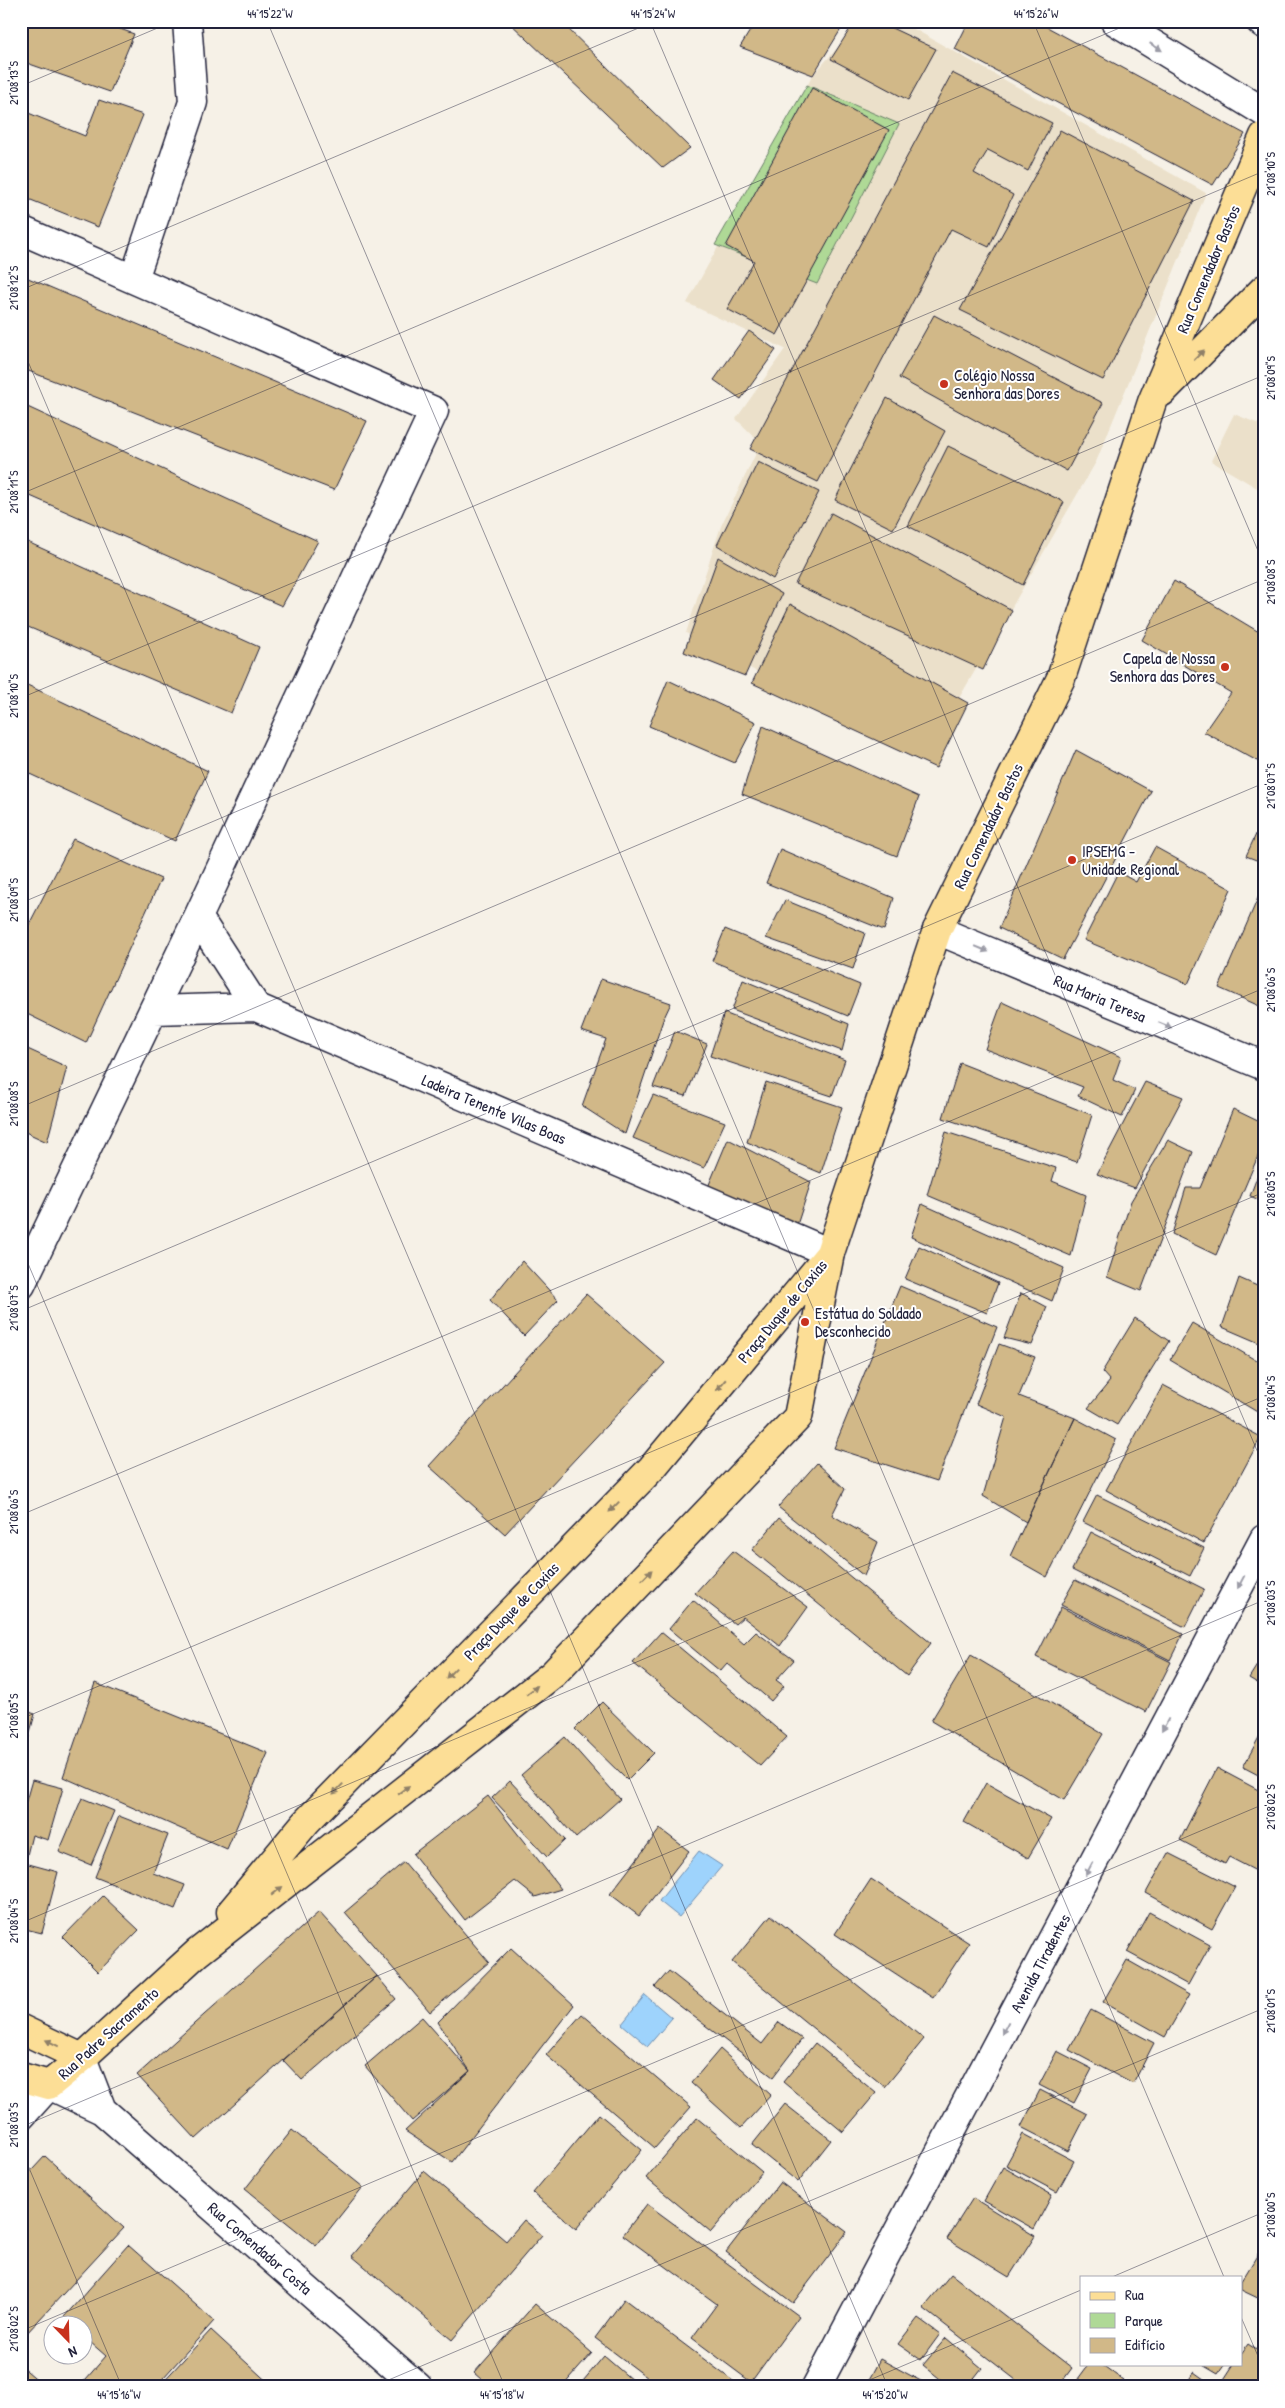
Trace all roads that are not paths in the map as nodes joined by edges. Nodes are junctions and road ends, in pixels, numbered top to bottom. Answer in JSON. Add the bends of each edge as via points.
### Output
{"nodes":[{"id":1,"x":187,"y":21,"type":"edge"},
{"id":2,"x":1115,"y":21,"type":"edge"},
{"id":3,"x":1260,"y":21,"type":"edge"},
{"id":4,"x":1264,"y":24,"type":"edge"},
{"id":5,"x":1264,"y":112,"type":"edge"},
{"id":6,"x":1264,"y":136,"type":"edge"},
{"id":7,"x":24,"y":237,"type":"edge"},
{"id":8,"x":134,"y":279,"type":"junction"},
{"id":9,"x":1264,"y":289,"type":"edge"},
{"id":10,"x":1152,"y":402,"type":"junction"},
{"id":11,"x":198,"y":917,"type":"junction"},
{"id":12,"x":937,"y":930,"type":"junction"},
{"id":13,"x":256,"y":1007,"type":"junction"},
{"id":14,"x":154,"y":1010,"type":"junction"},
{"id":15,"x":1264,"y":1066,"type":"edge"},
{"id":16,"x":830,"y":1253,"type":"junction"},
{"id":17,"x":21,"y":1286,"type":"edge"},
{"id":18,"x":1264,"y":1538,"type":"edge"},
{"id":19,"x":197,"y":1953,"type":"junction"},
{"id":20,"x":21,"y":2029,"type":"edge"},
{"id":21,"x":82,"y":2058,"type":"junction"},
{"id":22,"x":21,"y":2077,"type":"edge"},
{"id":23,"x":49,"y":2085,"type":"junction"},
{"id":24,"x":102,"y":2110,"type":"junction"},
{"id":25,"x":21,"y":2116,"type":"edge"},
{"id":26,"x":418,"y":2387,"type":"edge"},
{"id":27,"x":816,"y":2387,"type":"edge"}],
"edges":[{"from":1,"to":8,"type":"street","via":[[193,102]]},
{"from":2,"to":5,"type":"street","one_way":true},
{"from":3,"to":4,"type":"street"},
{"from":6,"to":10,"type":"main road","name":"Rua Comendador Bastos"},
{"from":7,"to":8,"type":"street"},
{"from":8,"to":11,"type":"street","via":[[434,411]]},
{"from":10,"to":9,"type":"main road","name":"Rua Comendador Bastos","one_way":true},
{"from":10,"to":12,"type":"main road","name":"Rua Comendador Bastos","via":[[1061,678]]},
{"from":11,"to":13,"type":"street"},
{"from":11,"to":14,"type":"street"},
{"from":12,"to":15,"type":"street","name":"Rua Maria Teresa","one_way":true},
{"from":12,"to":16,"type":"main road","name":"Rua Comendador Bastos"},
{"from":13,"to":14,"type":"street"},
{"from":13,"to":16,"type":"street","name":"Ladeira Tenente Vilas Boas"},
{"from":14,"to":17,"type":"street"},
{"from":16,"to":19,"type":"main road","name":"Praça Duque de Caxias","one_way":true,"via":[[652,1468],[306,1822]]},
{"from":19,"to":16,"type":"main road","name":"Praça Duque de Caxias","one_way":true,"via":[[552,1674],[798,1416]]},
{"from":18,"to":27,"type":"street","name":"Avenida Tiradentes","one_way":true},
{"from":19,"to":21,"type":"main road","name":"Rua Padre Sacramento"},
{"from":21,"to":20,"type":"main road","one_way":true},
{"from":21,"to":23,"type":"main road","name":"Rua Padre Sacramento"},
{"from":21,"to":24,"type":"street","name":"Rua Comendador Costa"},
{"from":22,"to":23,"type":"main road"},
{"from":23,"to":24,"type":"street","name":"Rua Comendador Costa"},
{"from":23,"to":25,"type":"street","name":"Rua Padre Sacramento"},
{"from":24,"to":26,"type":"street","name":"Rua Comendador Costa"}]}
